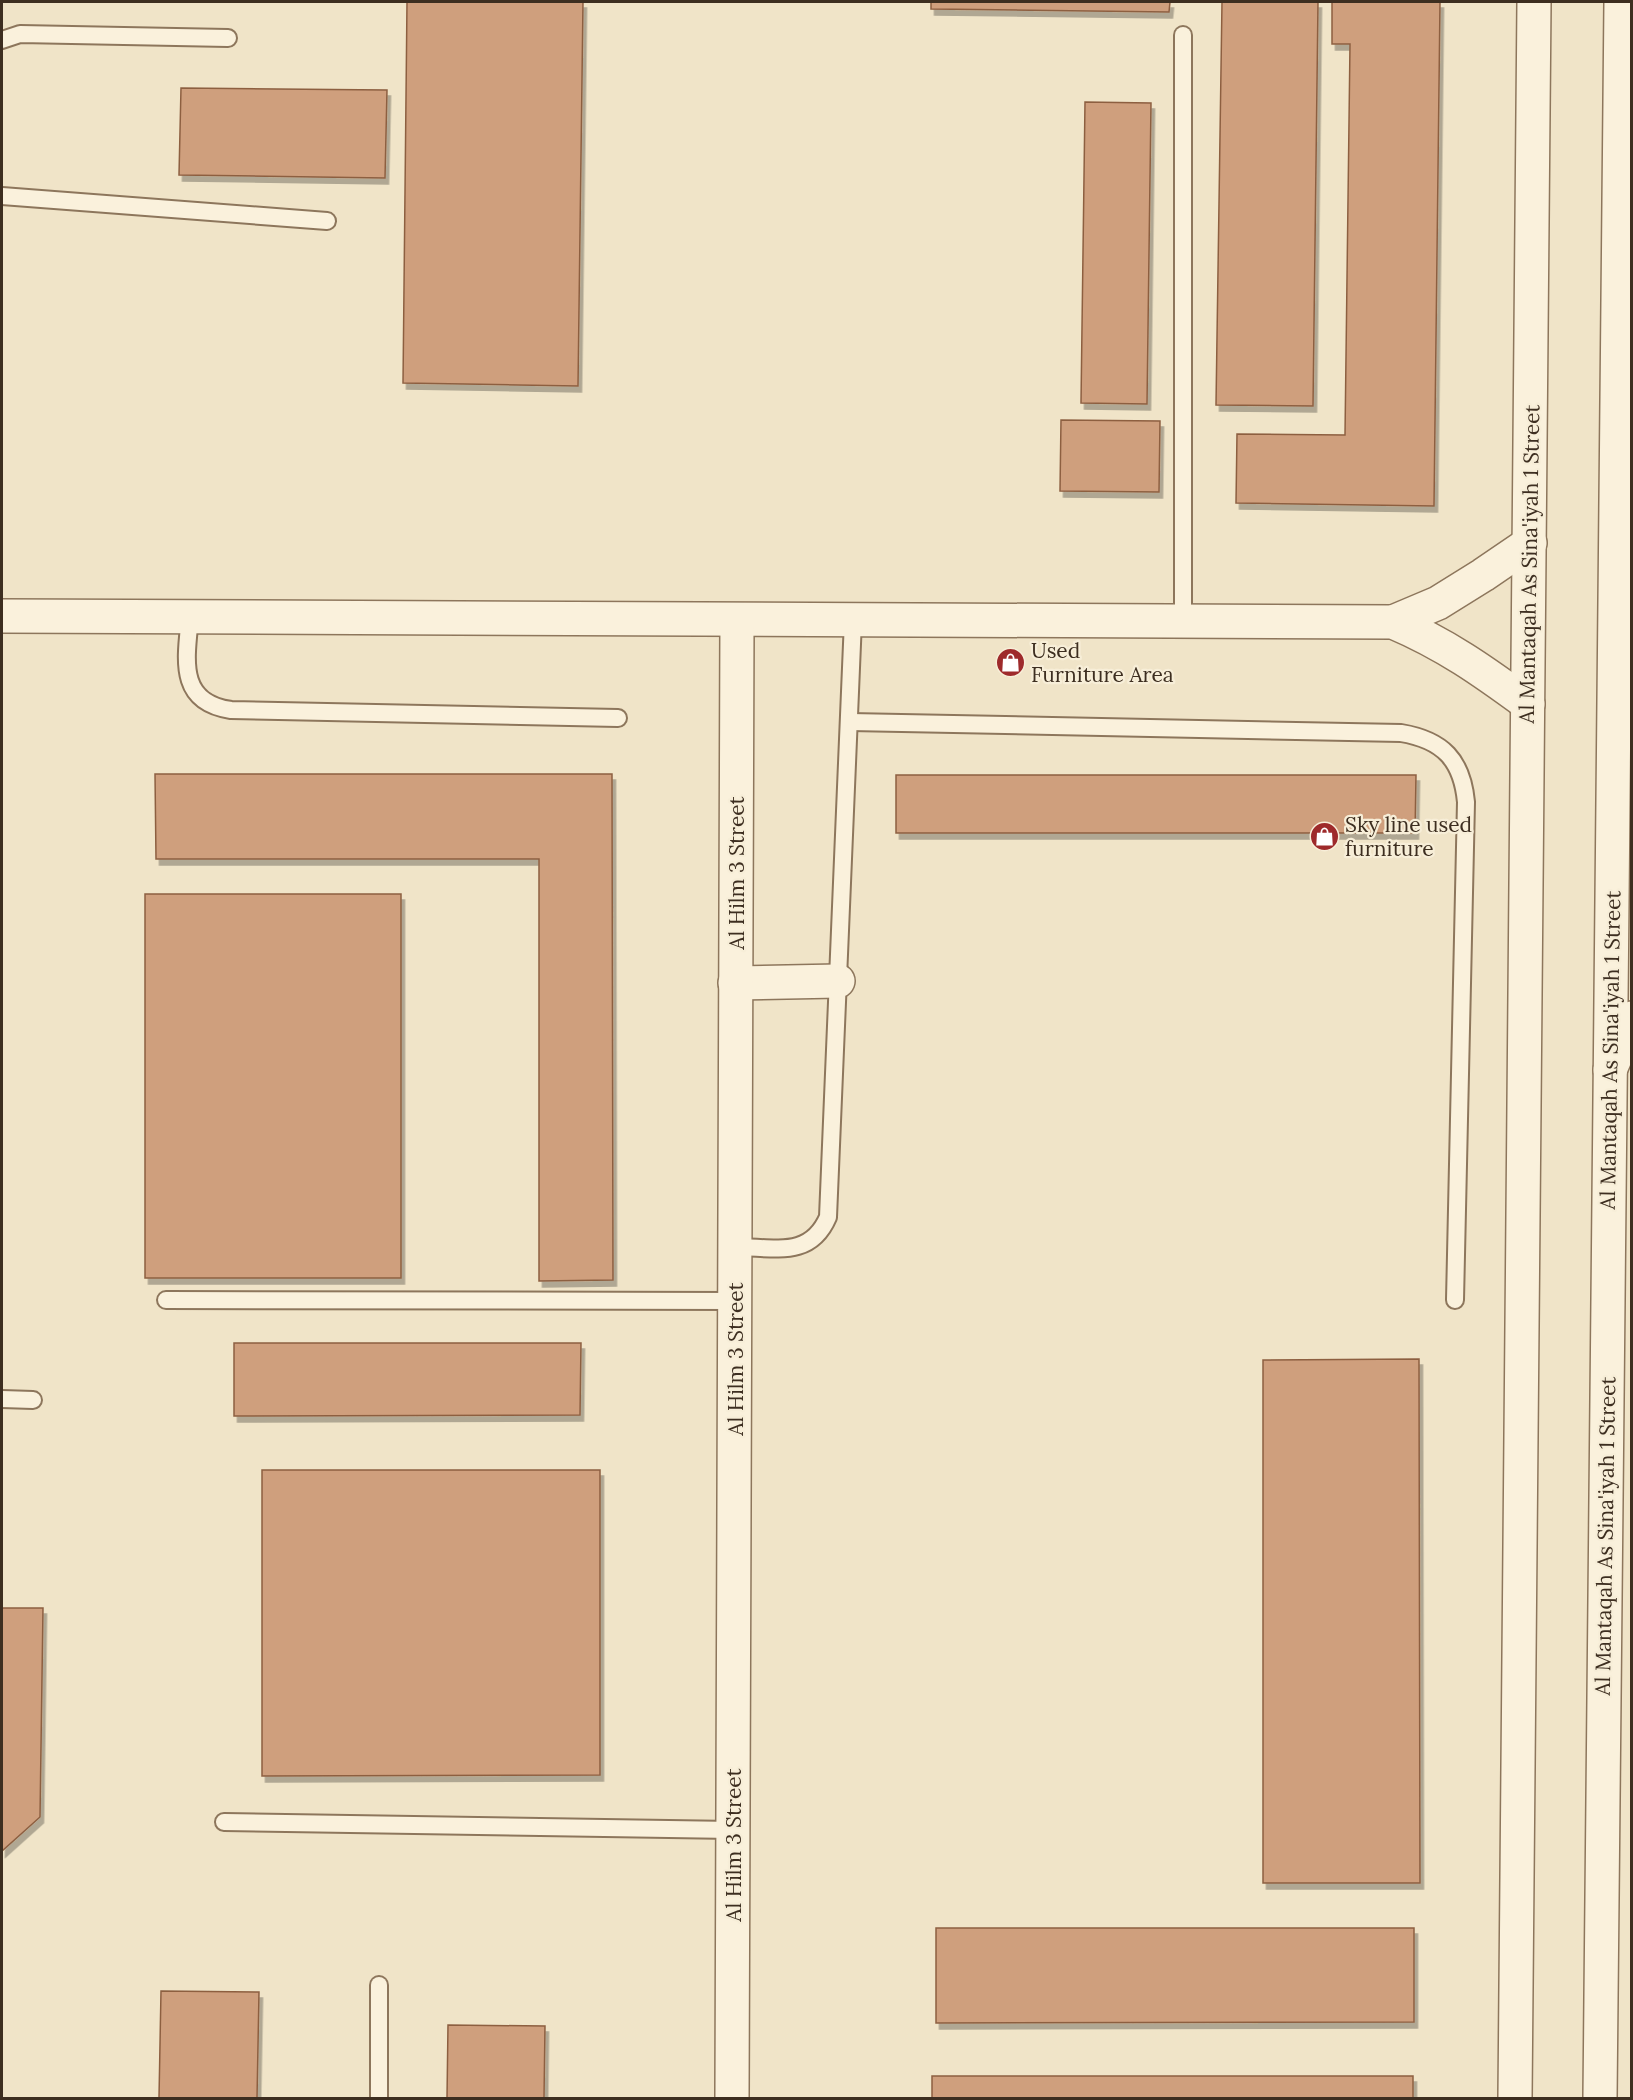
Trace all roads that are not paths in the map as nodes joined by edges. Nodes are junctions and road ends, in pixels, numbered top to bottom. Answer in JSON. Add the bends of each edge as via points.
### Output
{"nodes":[{"id":1,"x":1534,"y":2,"type":"edge"},
{"id":2,"x":1622,"y":2,"type":"edge"},
{"id":3,"x":1183,"y":35,"type":"dead end"},
{"id":4,"x":228,"y":38,"type":"dead end"},
{"id":5,"x":2,"y":40,"type":"edge"},
{"id":6,"x":2,"y":196,"type":"edge"},
{"id":7,"x":327,"y":221,"type":"dead end"},
{"id":8,"x":1530,"y":543,"type":"junction"},
{"id":9,"x":2,"y":616,"type":"edge"},
{"id":10,"x":190,"y":617,"type":"junction"},
{"id":11,"x":737,"y":620,"type":"junction"},
{"id":12,"x":853,"y":620,"type":"junction"},
{"id":13,"x":1183,"y":621,"type":"junction"},
{"id":14,"x":1393,"y":622,"type":"junction"},
{"id":15,"x":1528,"y":704,"type":"junction"},
{"id":16,"x":618,"y":717,"type":"dead end"},
{"id":17,"x":850,"y":722,"type":"junction"},
{"id":18,"x":1622,"y":887,"type":"edge"},
{"id":19,"x":838,"y":981,"type":"junction"},
{"id":20,"x":735,"y":983,"type":"junction"},
{"id":21,"x":1632,"y":1018,"type":"edge"},
{"id":22,"x":1610,"y":1072,"type":"junction"},
{"id":23,"x":735,"y":1247,"type":"junction"},
{"id":24,"x":166,"y":1300,"type":"dead end"},
{"id":25,"x":1455,"y":1300,"type":"dead end"},
{"id":26,"x":735,"y":1301,"type":"junction"},
{"id":27,"x":2,"y":1399,"type":"edge"},
{"id":28,"x":33,"y":1400,"type":"dead end"},
{"id":29,"x":224,"y":1822,"type":"dead end"},
{"id":30,"x":733,"y":1830,"type":"junction"},
{"id":31,"x":379,"y":1985,"type":"dead end"},
{"id":32,"x":379,"y":2098,"type":"edge"},
{"id":33,"x":732,"y":2098,"type":"edge"},
{"id":34,"x":1515,"y":2098,"type":"edge"},
{"id":35,"x":1599,"y":2098,"type":"edge"}],
"edges":[{"from":1,"to":8,"type":"street","name":"Al Mantaqah As Sina'iyah 1 Street"},
{"from":2,"to":18,"type":"street","name":"Al Mantaqah As Sina'iyah 1 Street"},
{"from":3,"to":13,"type":"lane"},
{"from":4,"to":5,"type":"lane","via":[[20,34]]},
{"from":6,"to":7,"type":"lane"},
{"from":8,"to":14,"type":"street","via":[[1438,603]]},
{"from":8,"to":15,"type":"street","name":"Al Mantaqah As Sina'iyah 1 Street"},
{"from":9,"to":10,"type":"street"},
{"from":10,"to":11,"type":"street"},
{"from":10,"to":16,"type":"lane","via":[[186,667],[189,681],[195,693],[218,708]]},
{"from":11,"to":12,"type":"street"},
{"from":11,"to":20,"type":"street","name":"Al Hilm 3 Street"},
{"from":12,"to":13,"type":"street"},
{"from":12,"to":17,"type":"lane"},
{"from":13,"to":14,"type":"street"},
{"from":14,"to":15,"type":"street","via":[[1468,661]]},
{"from":15,"to":34,"type":"street","name":"Al Mantaqah As Sina'iyah 1 Street"},
{"from":17,"to":19,"type":"lane"},
{"from":17,"to":25,"type":"lane","via":[[1401,733],[1426,739],[1448,753],[1464,784],[1466,802]]},
{"from":18,"to":22,"type":"street","name":"Al Mantaqah As Sina'iyah 1 Street"},
{"from":19,"to":20,"type":"street"},
{"from":19,"to":23,"type":"lane","via":[[828,1217],[811,1242],[796,1247]]},
{"from":20,"to":23,"type":"street","name":"Al Hilm 3 Street"},
{"from":21,"to":22,"type":"street"},
{"from":22,"to":35,"type":"street","name":"Al Mantaqah As Sina'iyah 1 Street"},
{"from":23,"to":26,"type":"street","name":"Al Hilm 3 Street"},
{"from":24,"to":26,"type":"lane"},
{"from":26,"to":30,"type":"street","name":"Al Hilm 3 Street"},
{"from":27,"to":28,"type":"lane"},
{"from":29,"to":30,"type":"lane"},
{"from":30,"to":33,"type":"street","name":"Al Hilm 3 Street"},
{"from":31,"to":32,"type":"lane"}]}
